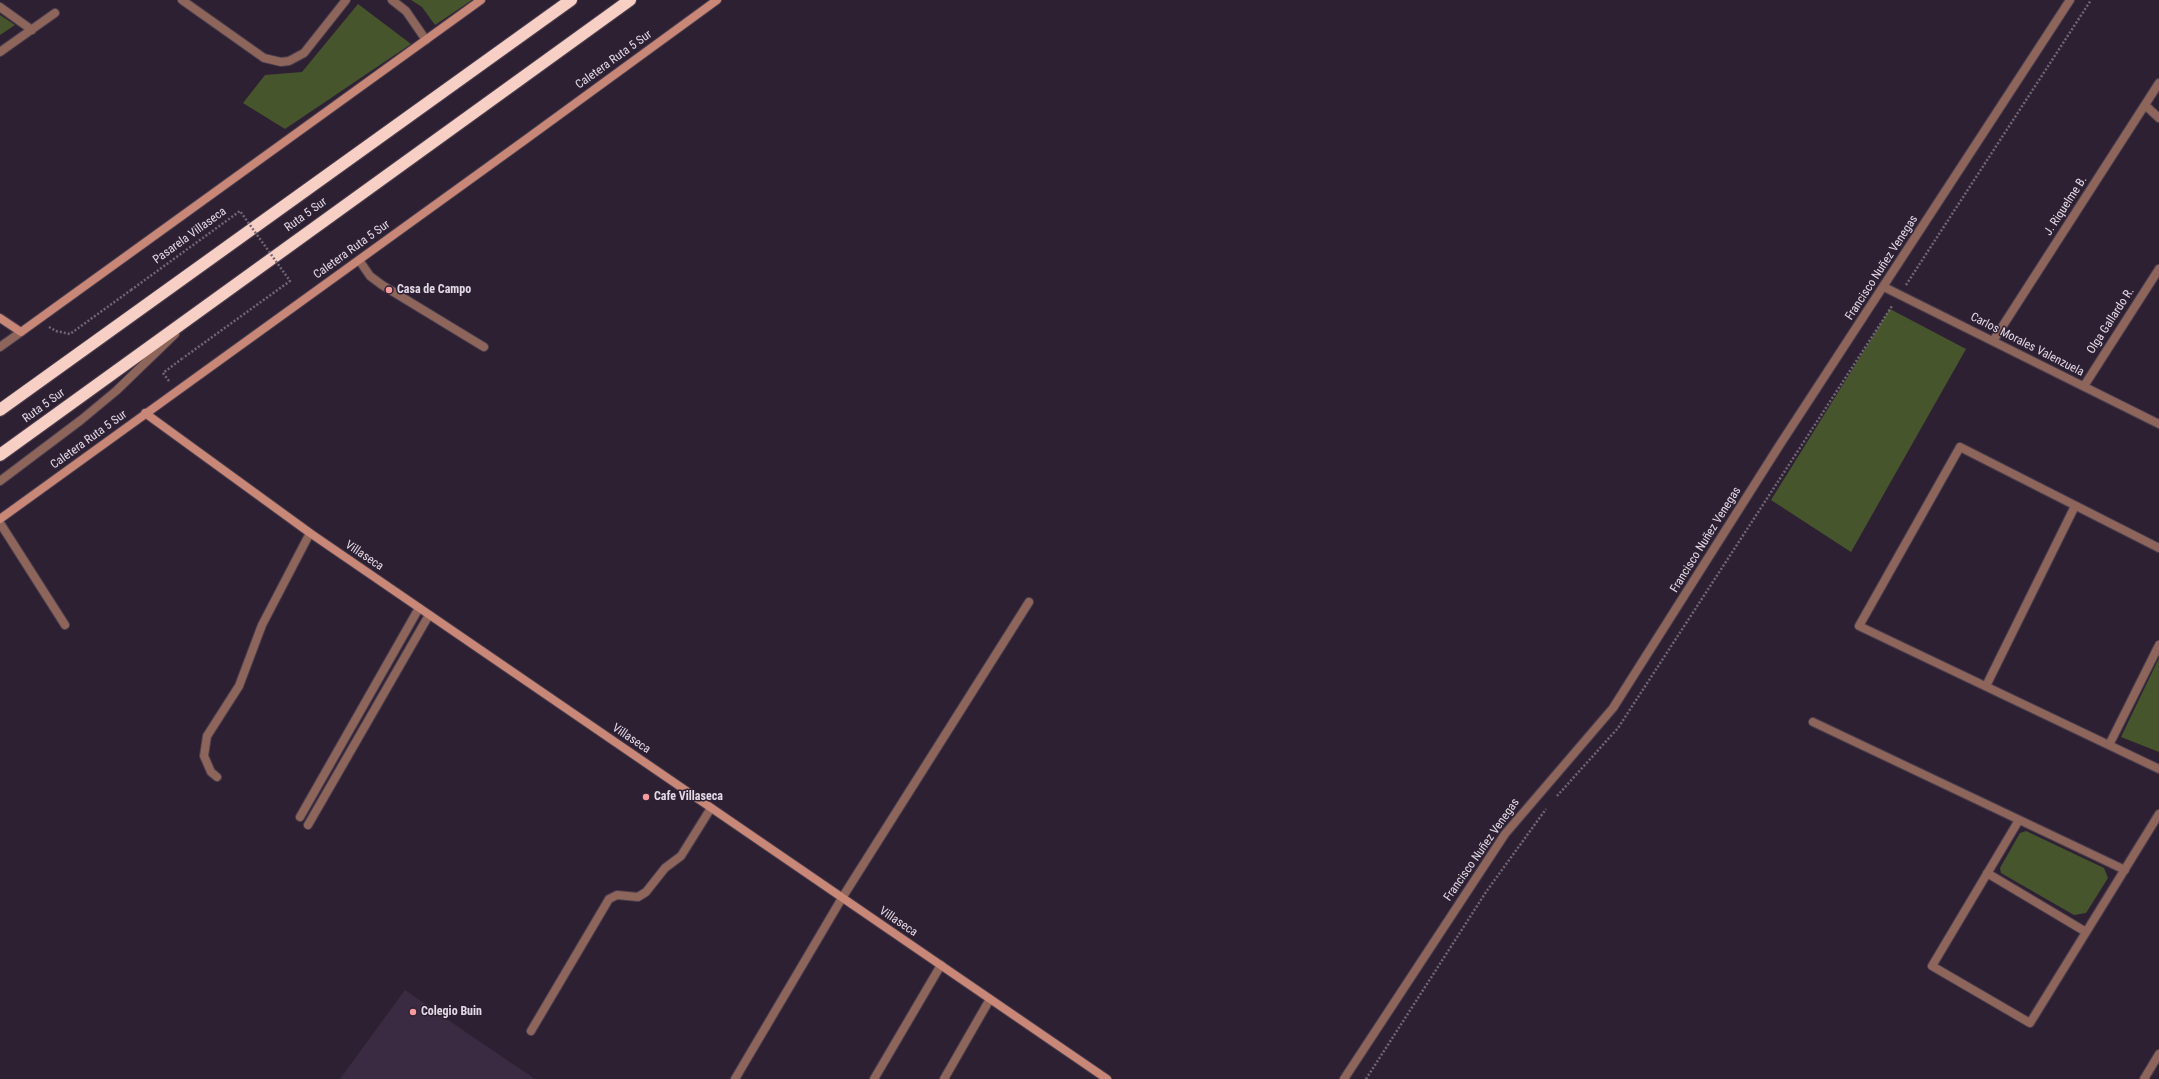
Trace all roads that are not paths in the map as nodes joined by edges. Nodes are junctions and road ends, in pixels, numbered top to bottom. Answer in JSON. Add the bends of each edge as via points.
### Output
{"nodes":[{"id":1,"x":182,"y":0,"type":"edge"},
{"id":2,"x":346,"y":0,"type":"edge"},
{"id":3,"x":392,"y":0,"type":"edge"},
{"id":4,"x":481,"y":0,"type":"edge"},
{"id":5,"x":571,"y":0,"type":"edge"},
{"id":6,"x":630,"y":0,"type":"edge"},
{"id":7,"x":717,"y":0,"type":"edge"},
{"id":8,"x":2070,"y":0,"type":"edge"},
{"id":9,"x":0,"y":7,"type":"edge"},
{"id":10,"x":54,"y":13,"type":"dead end"},
{"id":11,"x":32,"y":30,"type":"junction"},
{"id":12,"x":426,"y":40,"type":"junction"},
{"id":13,"x":0,"y":52,"type":"edge"},
{"id":14,"x":2159,"y":83,"type":"edge"},
{"id":15,"x":2145,"y":105,"type":"junction"},
{"id":16,"x":2159,"y":118,"type":"edge"},
{"id":17,"x":359,"y":260,"type":"junction"},
{"id":18,"x":2159,"y":269,"type":"edge"},
{"id":19,"x":1884,"y":286,"type":"junction"},
{"id":20,"x":191,"y":317,"type":"junction"},
{"id":21,"x":0,"y":318,"type":"edge"},
{"id":22,"x":21,"y":332,"type":"junction"},
{"id":23,"x":1993,"y":341,"type":"junction"},
{"id":24,"x":484,"y":346,"type":"dead end"},
{"id":25,"x":0,"y":347,"type":"edge"},
{"id":26,"x":2084,"y":386,"type":"junction"},
{"id":27,"x":0,"y":410,"type":"edge"},
{"id":28,"x":145,"y":413,"type":"junction"},
{"id":29,"x":2159,"y":424,"type":"edge"},
{"id":30,"x":0,"y":454,"type":"edge"},
{"id":31,"x":0,"y":481,"type":"edge"},
{"id":32,"x":2075,"y":506,"type":"junction"},
{"id":33,"x":0,"y":519,"type":"edge"},
{"id":34,"x":0,"y":523,"type":"edge"},
{"id":35,"x":310,"y":534,"type":"junction"},
{"id":36,"x":2159,"y":548,"type":"edge"},
{"id":37,"x":1029,"y":602,"type":"dead end"},
{"id":38,"x":419,"y":608,"type":"junction"},
{"id":39,"x":429,"y":615,"type":"junction"},
{"id":40,"x":65,"y":625,"type":"dead end"},
{"id":41,"x":2159,"y":645,"type":"edge"},
{"id":42,"x":1986,"y":686,"type":"junction"},
{"id":43,"x":1813,"y":722,"type":"dead end"},
{"id":44,"x":2109,"y":745,"type":"junction"},
{"id":45,"x":2159,"y":769,"type":"edge"},
{"id":46,"x":217,"y":777,"type":"dead end"},
{"id":47,"x":710,"y":808,"type":"junction"},
{"id":48,"x":2159,"y":814,"type":"edge"},
{"id":49,"x":300,"y":817,"type":"dead end"},
{"id":50,"x":2019,"y":820,"type":"junction"},
{"id":51,"x":308,"y":825,"type":"dead end"},
{"id":52,"x":2125,"y":870,"type":"junction"},
{"id":53,"x":1987,"y":873,"type":"junction"},
{"id":54,"x":842,"y":898,"type":"junction"},
{"id":55,"x":2086,"y":932,"type":"junction"},
{"id":56,"x":941,"y":965,"type":"junction"},
{"id":57,"x":990,"y":999,"type":"junction"},
{"id":58,"x":532,"y":1031,"type":"dead end"},
{"id":59,"x":2159,"y":1054,"type":"edge"},
{"id":60,"x":735,"y":1079,"type":"edge"},
{"id":61,"x":874,"y":1079,"type":"edge"},
{"id":62,"x":944,"y":1079,"type":"edge"},
{"id":63,"x":1107,"y":1079,"type":"edge"},
{"id":64,"x":1344,"y":1079,"type":"edge"},
{"id":65,"x":2144,"y":1079,"type":"edge"}],
"edges":[{"from":1,"to":2,"type":"street","via":[[264,58],[281,62],[290,61],[304,53]]},
{"from":3,"to":12,"type":"street","via":[[406,11]]},
{"from":4,"to":12,"type":"main road"},
{"from":5,"to":27,"type":"highway","name":"Ruta 5 Sur"},
{"from":6,"to":20,"type":"highway","name":"Ruta 5 Sur"},
{"from":7,"to":17,"type":"main road","name":"Caletera Ruta 5 Sur"},
{"from":8,"to":19,"type":"street","name":"Francisco Nuñez Venegas"},
{"from":9,"to":11,"type":"street"},
{"from":10,"to":11,"type":"street"},
{"from":11,"to":13,"type":"street"},
{"from":12,"to":22,"type":"main road"},
{"from":14,"to":15,"type":"street","name":"J. Riquelme B."},
{"from":15,"to":16,"type":"street"},
{"from":15,"to":23,"type":"street","name":"J. Riquelme B."},
{"from":17,"to":24,"type":"street","via":[[370,276],[382,285]]},
{"from":17,"to":28,"type":"main road","name":"Caletera Ruta 5 Sur"},
{"from":18,"to":26,"type":"street","name":"Olga Gallardo R."},
{"from":19,"to":23,"type":"street","name":"Carlos Morales Valenzuela"},
{"from":19,"to":64,"type":"street","name":"Francisco Nuñez Venegas","via":[[1613,708],[1505,834]]},
{"from":20,"to":30,"type":"highway","name":"Ruta 5 Sur"},
{"from":20,"to":31,"type":"street","via":[[116,391],[45,449]]},
{"from":21,"to":22,"type":"main road"},
{"from":22,"to":25,"type":"street"},
{"from":23,"to":26,"type":"street","name":"Carlos Morales Valenzuela"},
{"from":26,"to":29,"type":"street","name":"Carlos Morales Valenzuela"},
{"from":28,"to":33,"type":"main road","name":"Caletera Ruta 5 Sur"},
{"from":28,"to":35,"type":"main road","name":"Villaseca"},
{"from":32,"to":36,"type":"street"},
{"from":32,"to":42,"type":"street"},
{"from":32,"to":42,"type":"street","via":[[1960,447],[1859,626]]},
{"from":34,"to":40,"type":"street"},
{"from":35,"to":38,"type":"main road","name":"Villaseca"},
{"from":35,"to":46,"type":"street","via":[[262,625],[239,686],[207,736],[204,756],[206,764]]},
{"from":37,"to":54,"type":"street"},
{"from":38,"to":39,"type":"main road","name":"Villaseca"},
{"from":38,"to":49,"type":"street"},
{"from":39,"to":47,"type":"main road","name":"Villaseca"},
{"from":39,"to":51,"type":"street"},
{"from":41,"to":44,"type":"street"},
{"from":42,"to":44,"type":"street"},
{"from":43,"to":50,"type":"street"},
{"from":44,"to":45,"type":"street"},
{"from":47,"to":54,"type":"main road","name":"Villaseca"},
{"from":47,"to":58,"type":"street","via":[[681,856],[665,868],[646,892],[638,897],[617,895],[609,899]]},
{"from":48,"to":52,"type":"street"},
{"from":50,"to":52,"type":"street"},
{"from":50,"to":53,"type":"street"},
{"from":52,"to":55,"type":"street"},
{"from":53,"to":55,"type":"street"},
{"from":53,"to":55,"type":"street","via":[[1932,966],[2030,1023]]},
{"from":54,"to":56,"type":"main road","name":"Villaseca"},
{"from":54,"to":60,"type":"street"},
{"from":56,"to":57,"type":"main road","name":"Villaseca"},
{"from":56,"to":61,"type":"street"},
{"from":57,"to":62,"type":"street"},
{"from":57,"to":63,"type":"main road","name":"Villaseca"},
{"from":59,"to":65,"type":"street"}]}
